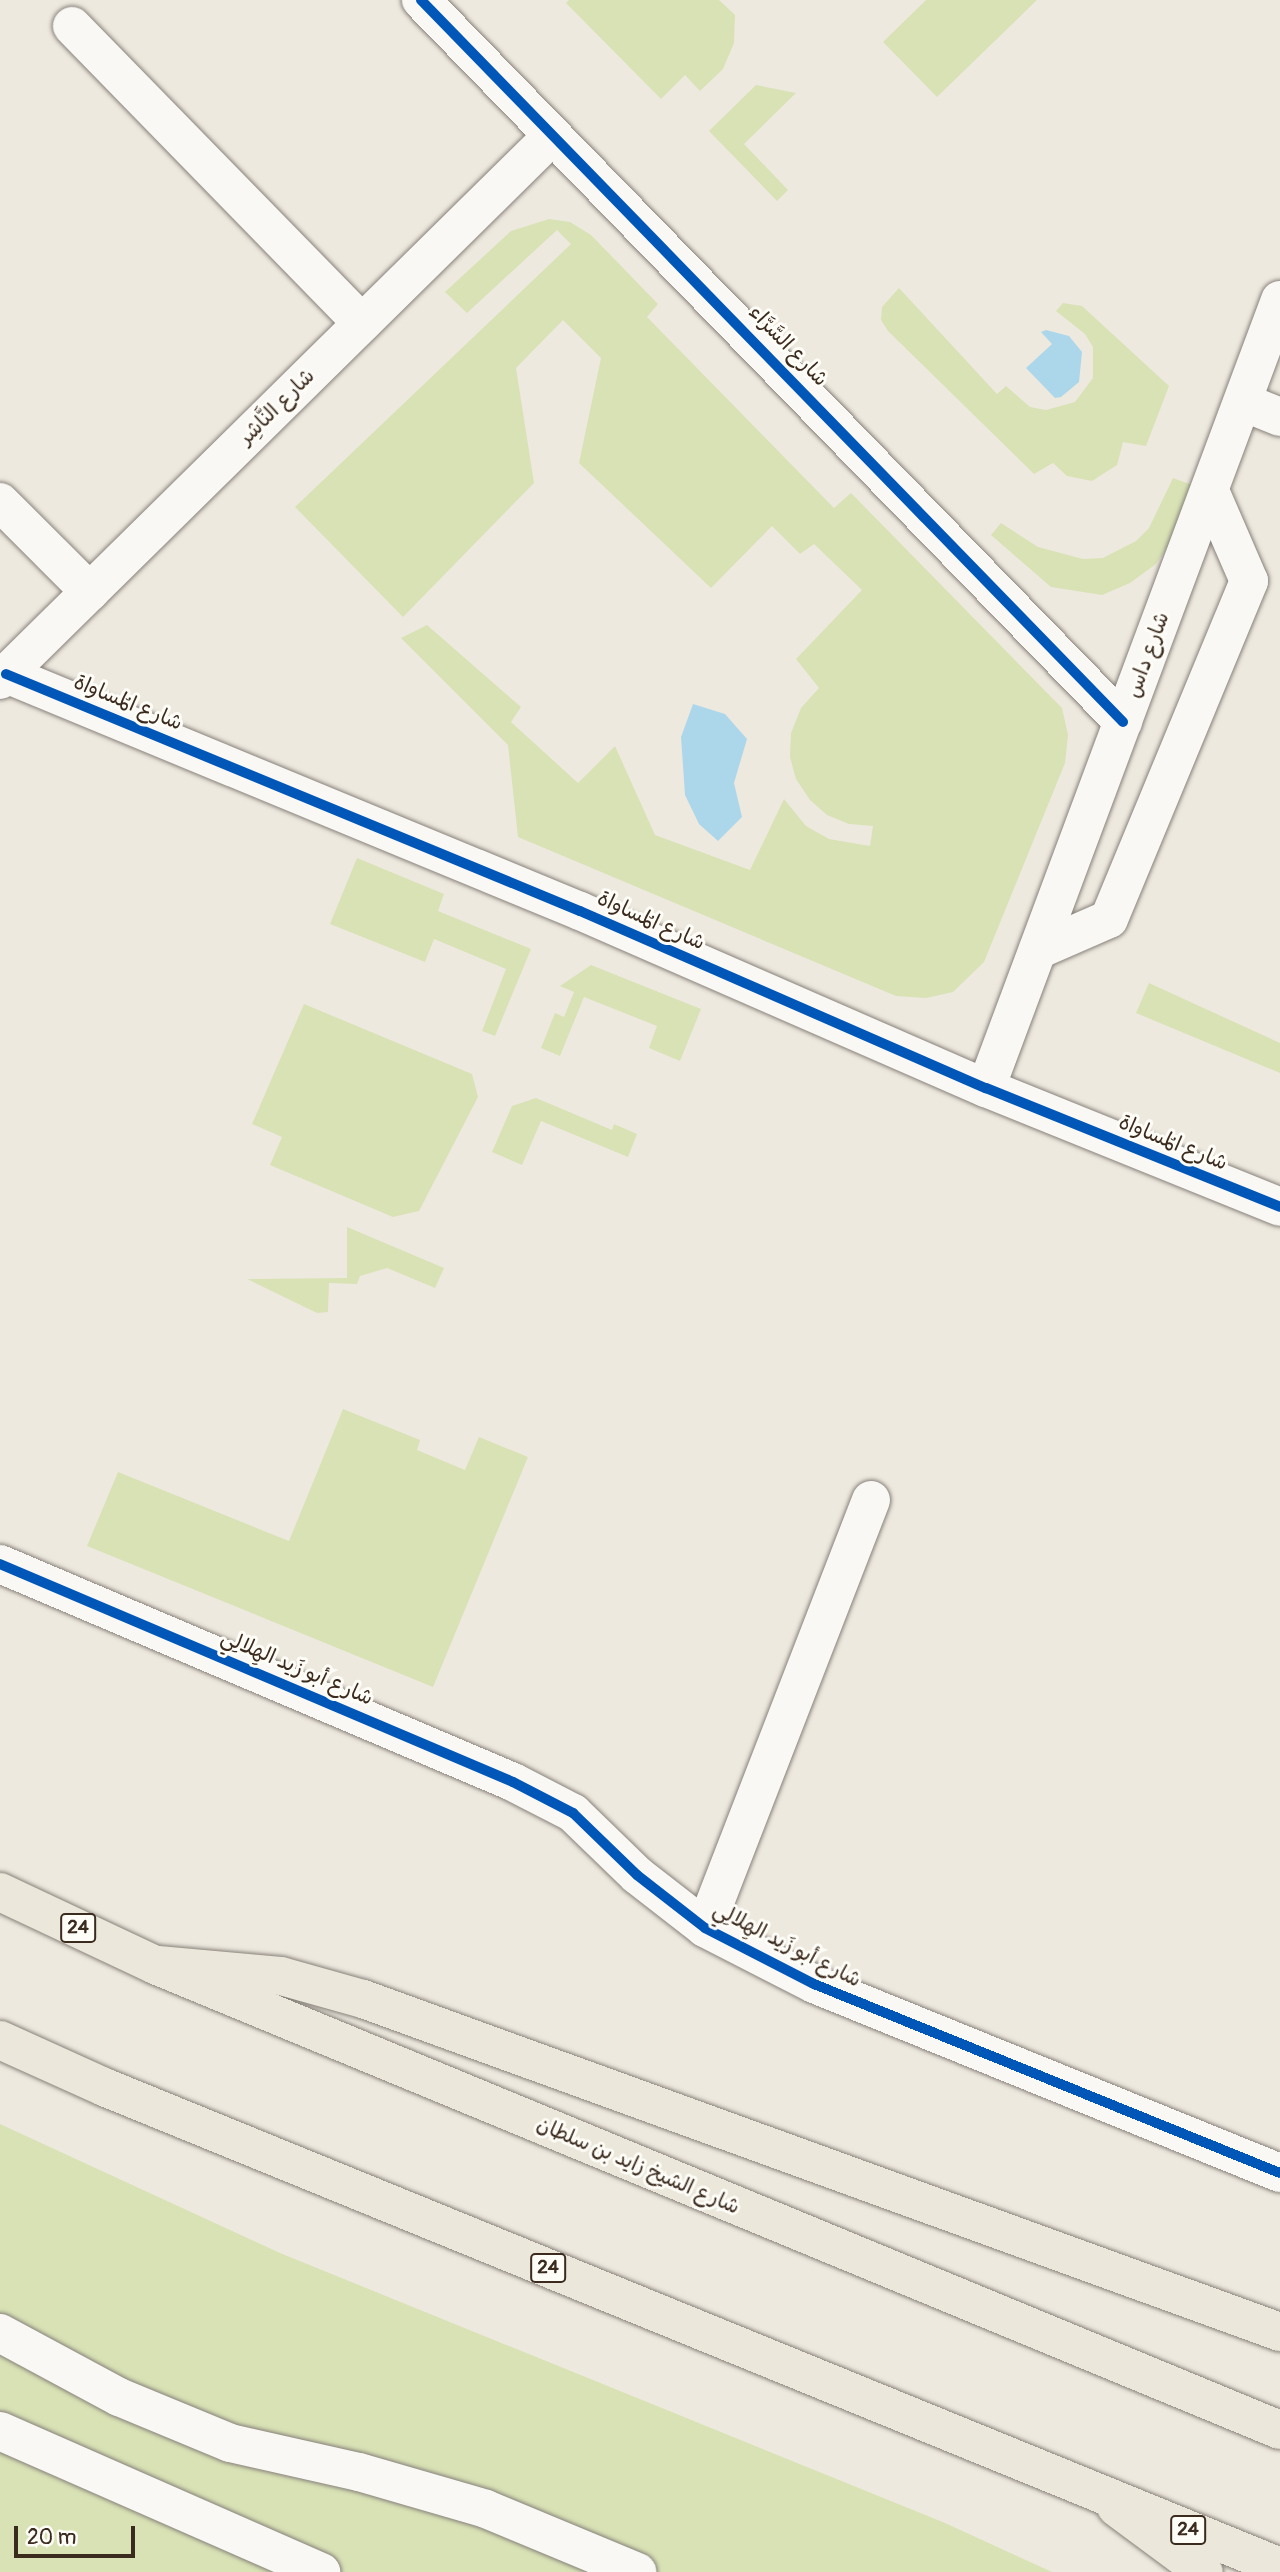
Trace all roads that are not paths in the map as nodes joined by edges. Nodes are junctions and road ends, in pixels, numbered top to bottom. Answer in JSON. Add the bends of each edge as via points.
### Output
{"nodes":[{"id":1,"x":421,"y":0,"type":"edge"},
{"id":2,"x":72,"y":26,"type":"dead end"},
{"id":3,"x":553,"y":135,"type":"junction"},
{"id":4,"x":1280,"y":300,"type":"edge"},
{"id":5,"x":362,"y":323,"type":"junction"},
{"id":6,"x":1244,"y":402,"type":"junction"},
{"id":7,"x":1280,"y":417,"type":"edge"},
{"id":8,"x":1210,"y":491,"type":"junction"},
{"id":9,"x":0,"y":502,"type":"edge"},
{"id":10,"x":90,"y":592,"type":"junction"},
{"id":11,"x":3,"y":677,"type":"edge"},
{"id":12,"x":1124,"y":722,"type":"junction"},
{"id":13,"x":1038,"y":950,"type":"junction"},
{"id":14,"x":986,"y":1088,"type":"junction"},
{"id":15,"x":1280,"y":1207,"type":"edge"},
{"id":16,"x":871,"y":1500,"type":"dead end"},
{"id":17,"x":0,"y":1564,"type":"edge"},
{"id":18,"x":0,"y":1892,"type":"edge"},
{"id":19,"x":705,"y":1928,"type":"junction"},
{"id":20,"x":155,"y":1965,"type":"junction"},
{"id":21,"x":0,"y":2040,"type":"edge"},
{"id":22,"x":1280,"y":2173,"type":"edge"},
{"id":23,"x":1280,"y":2332,"type":"edge"},
{"id":24,"x":0,"y":2333,"type":"edge"},
{"id":25,"x":1280,"y":2430,"type":"edge"},
{"id":26,"x":0,"y":2431,"type":"edge"},
{"id":27,"x":1097,"y":2493,"type":"junction"},
{"id":28,"x":1280,"y":2567,"type":"edge"},
{"id":29,"x":321,"y":2572,"type":"edge"},
{"id":30,"x":637,"y":2572,"type":"edge"},
{"id":31,"x":1204,"y":2572,"type":"edge"}],
"edges":[{"from":1,"to":3,"type":"street","name":"شارع السَّرَّاء"},
{"from":2,"to":5,"type":"street"},
{"from":3,"to":5,"type":"street","name":"شارع النَّاشِر"},
{"from":3,"to":12,"type":"street","name":"شارع السَّرَّاء"},
{"from":4,"to":6,"type":"street","name":"شارع داس"},
{"from":5,"to":10,"type":"street","name":"شارع النَّاشِر"},
{"from":6,"to":7,"type":"street"},
{"from":6,"to":8,"type":"street","name":"شارع داس"},
{"from":8,"to":12,"type":"street","name":"شارع داس"},
{"from":8,"to":13,"type":"street","via":[[1249,582],[1109,919]]},
{"from":9,"to":10,"type":"street"},
{"from":10,"to":11,"type":"street","name":"شارع النَّاشِر"},
{"from":11,"to":14,"type":"street","name":"شارع المُساواة","via":[[580,911]]},
{"from":12,"to":13,"type":"street","name":"شارع داس"},
{"from":13,"to":14,"type":"street","name":"شارع داس"},
{"from":14,"to":15,"type":"street","name":"شارع المُساواة"},
{"from":16,"to":19,"type":"street","name":"شارع أبو زَيد الهِلالِي"},
{"from":17,"to":19,"type":"street","name":"شارع أبو زَيد الهِلالِي","via":[[549,1800],[573,1813],[637,1875]]},
{"from":18,"to":20,"type":"main road","name":"شارع الشيخ زايد بن سلطان","number":"24"},
{"from":19,"to":22,"type":"street","name":"شارع أبو زَيد الهِلالِي","via":[[814,1984]]},
{"from":20,"to":23,"type":"main road","via":[[281,1976],[363,1999]]},
{"from":20,"to":25,"type":"main road","name":"شارع الشيخ زايد بن سلطان","number":"24"},
{"from":21,"to":27,"type":"main road","number":"24"},
{"from":24,"to":30,"type":"street","via":[[119,2397],[230,2443],[359,2472],[473,2505]]},
{"from":26,"to":29,"type":"street"},
{"from":27,"to":28,"type":"main road","number":"24"},
{"from":27,"to":31,"type":"main road"}]}
